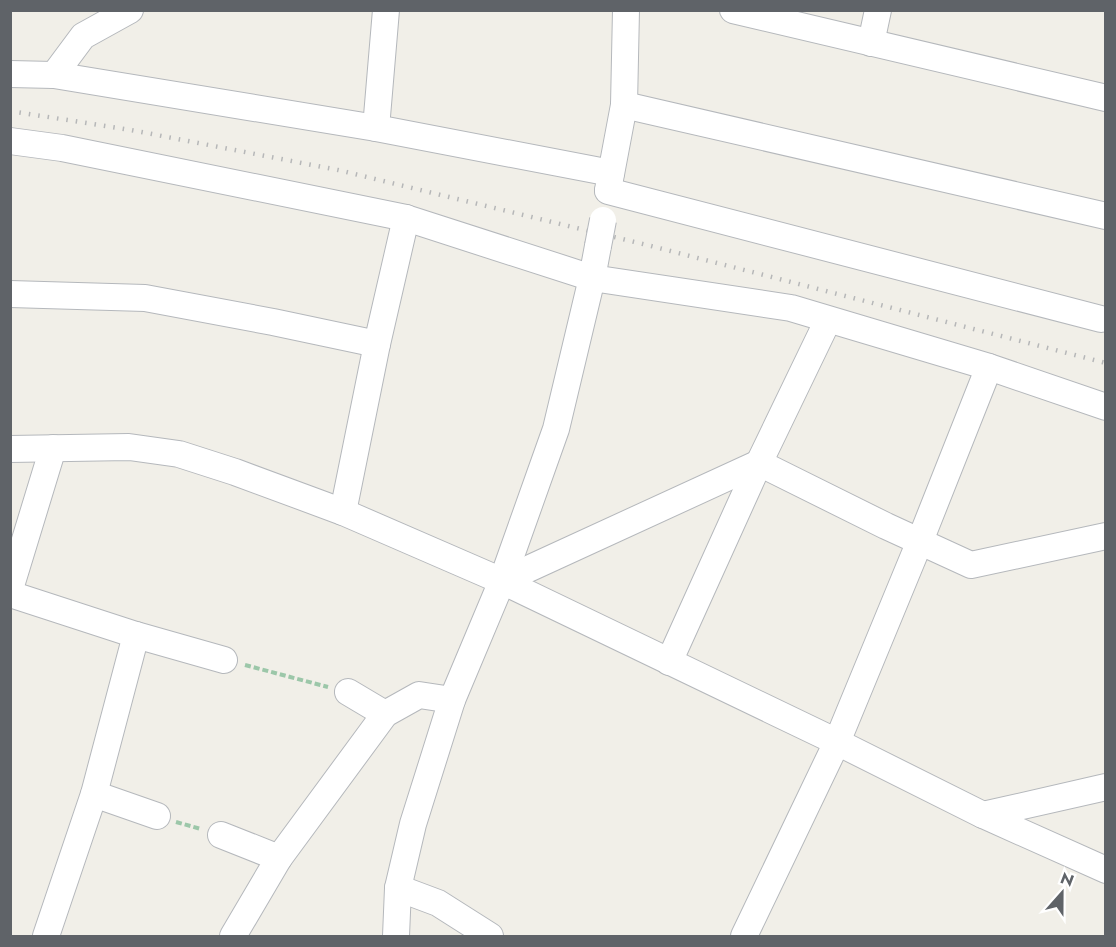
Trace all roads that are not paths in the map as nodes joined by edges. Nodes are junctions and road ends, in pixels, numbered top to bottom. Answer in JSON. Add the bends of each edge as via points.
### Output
{"nodes":[{"id":1,"x":130,"y":10,"type":"edge"},
{"id":2,"x":386,"y":10,"type":"edge"},
{"id":3,"x":626,"y":10,"type":"edge"},
{"id":4,"x":733,"y":10,"type":"edge"},
{"id":5,"x":879,"y":10,"type":"edge"},
{"id":6,"x":784,"y":17,"type":"edge"},
{"id":7,"x":871,"y":43,"type":"junction"},
{"id":8,"x":10,"y":74,"type":"edge"},
{"id":9,"x":54,"y":75,"type":"junction"},
{"id":10,"x":1106,"y":98,"type":"edge"},
{"id":11,"x":624,"y":105,"type":"junction"},
{"id":12,"x":376,"y":128,"type":"junction"},
{"id":13,"x":10,"y":141,"type":"edge"},
{"id":14,"x":610,"y":182,"type":"junction"},
{"id":15,"x":1106,"y":216,"type":"edge"},
{"id":16,"x":406,"y":218,"type":"junction"},
{"id":17,"x":592,"y":278,"type":"junction"},
{"id":18,"x":10,"y":294,"type":"edge"},
{"id":19,"x":1104,"y":314,"type":"edge"},
{"id":20,"x":828,"y":320,"type":"junction"},
{"id":21,"x":377,"y":344,"type":"junction"},
{"id":22,"x":989,"y":367,"type":"junction"},
{"id":23,"x":1100,"y":403,"type":"edge"},
{"id":24,"x":53,"y":448,"type":"junction"},
{"id":25,"x":10,"y":449,"type":"edge"},
{"id":26,"x":759,"y":463,"type":"junction"},
{"id":27,"x":343,"y":512,"type":"junction"},
{"id":28,"x":1106,"y":536,"type":"edge"},
{"id":29,"x":920,"y":541,"type":"junction"},
{"id":30,"x":502,"y":581,"type":"junction"},
{"id":31,"x":10,"y":589,"type":"edge"},
{"id":32,"x":10,"y":594,"type":"edge"},
{"id":33,"x":136,"y":635,"type":"junction"},
{"id":34,"x":224,"y":660,"type":"road end"},
{"id":35,"x":669,"y":662,"type":"junction"},
{"id":36,"x":348,"y":692,"type":"road end"},
{"id":37,"x":452,"y":700,"type":"junction"},
{"id":38,"x":385,"y":714,"type":"junction"},
{"id":39,"x":837,"y":742,"type":"junction"},
{"id":40,"x":1106,"y":787,"type":"edge"},
{"id":41,"x":94,"y":794,"type":"junction"},
{"id":42,"x":157,"y":816,"type":"road end"},
{"id":43,"x":983,"y":816,"type":"junction"},
{"id":44,"x":221,"y":835,"type":"road end"},
{"id":45,"x":279,"y":858,"type":"junction"},
{"id":46,"x":1106,"y":870,"type":"edge"},
{"id":47,"x":398,"y":888,"type":"junction"},
{"id":48,"x":46,"y":936,"type":"edge"},
{"id":49,"x":233,"y":936,"type":"edge"},
{"id":50,"x":396,"y":936,"type":"edge"},
{"id":51,"x":490,"y":936,"type":"edge"},
{"id":52,"x":744,"y":936,"type":"edge"}],
"edges":[{"from":1,"to":9,"type":"street","via":[[83,36]]},
{"from":2,"to":12,"type":"street"},
{"from":3,"to":11,"type":"street"},
{"from":4,"to":6,"type":"street"},
{"from":5,"to":7,"type":"street"},
{"from":6,"to":7,"type":"street"},
{"from":7,"to":10,"type":"street"},
{"from":8,"to":9,"type":"street"},
{"from":9,"to":12,"type":"street"},
{"from":11,"to":14,"type":"street"},
{"from":11,"to":15,"type":"street"},
{"from":12,"to":14,"type":"street"},
{"from":13,"to":16,"type":"street","via":[[62,148]]},
{"from":14,"to":17,"type":"street","bridge":true},
{"from":14,"to":19,"type":"street"},
{"from":16,"to":17,"type":"street"},
{"from":16,"to":21,"type":"street"},
{"from":17,"to":20,"type":"street","via":[[791,308]]},
{"from":17,"to":30,"type":"street","via":[[556,429]]},
{"from":18,"to":21,"type":"street","via":[[145,298]]},
{"from":20,"to":22,"type":"street"},
{"from":20,"to":26,"type":"street"},
{"from":21,"to":27,"type":"street"},
{"from":22,"to":23,"type":"street"},
{"from":22,"to":29,"type":"street"},
{"from":24,"to":25,"type":"street"},
{"from":24,"to":27,"type":"street","via":[[129,447],[179,454]]},
{"from":24,"to":31,"type":"street"},
{"from":26,"to":29,"type":"street"},
{"from":26,"to":30,"type":"street"},
{"from":26,"to":35,"type":"street"},
{"from":27,"to":30,"type":"street"},
{"from":28,"to":29,"type":"street","via":[[971,565]]},
{"from":29,"to":39,"type":"street"},
{"from":30,"to":35,"type":"street"},
{"from":30,"to":37,"type":"street"},
{"from":32,"to":33,"type":"street"},
{"from":33,"to":34,"type":"street"},
{"from":33,"to":41,"type":"street"},
{"from":35,"to":39,"type":"street"},
{"from":36,"to":38,"type":"street"},
{"from":37,"to":38,"type":"street","via":[[419,695]]},
{"from":37,"to":47,"type":"street","via":[[412,824]]},
{"from":38,"to":45,"type":"street"},
{"from":39,"to":43,"type":"street"},
{"from":39,"to":52,"type":"street"},
{"from":40,"to":43,"type":"street"},
{"from":41,"to":42,"type":"street"},
{"from":41,"to":48,"type":"street"},
{"from":43,"to":46,"type":"street"},
{"from":44,"to":45,"type":"street"},
{"from":45,"to":49,"type":"street"},
{"from":47,"to":50,"type":"street"},
{"from":47,"to":51,"type":"street","via":[[438,903]]}]}
